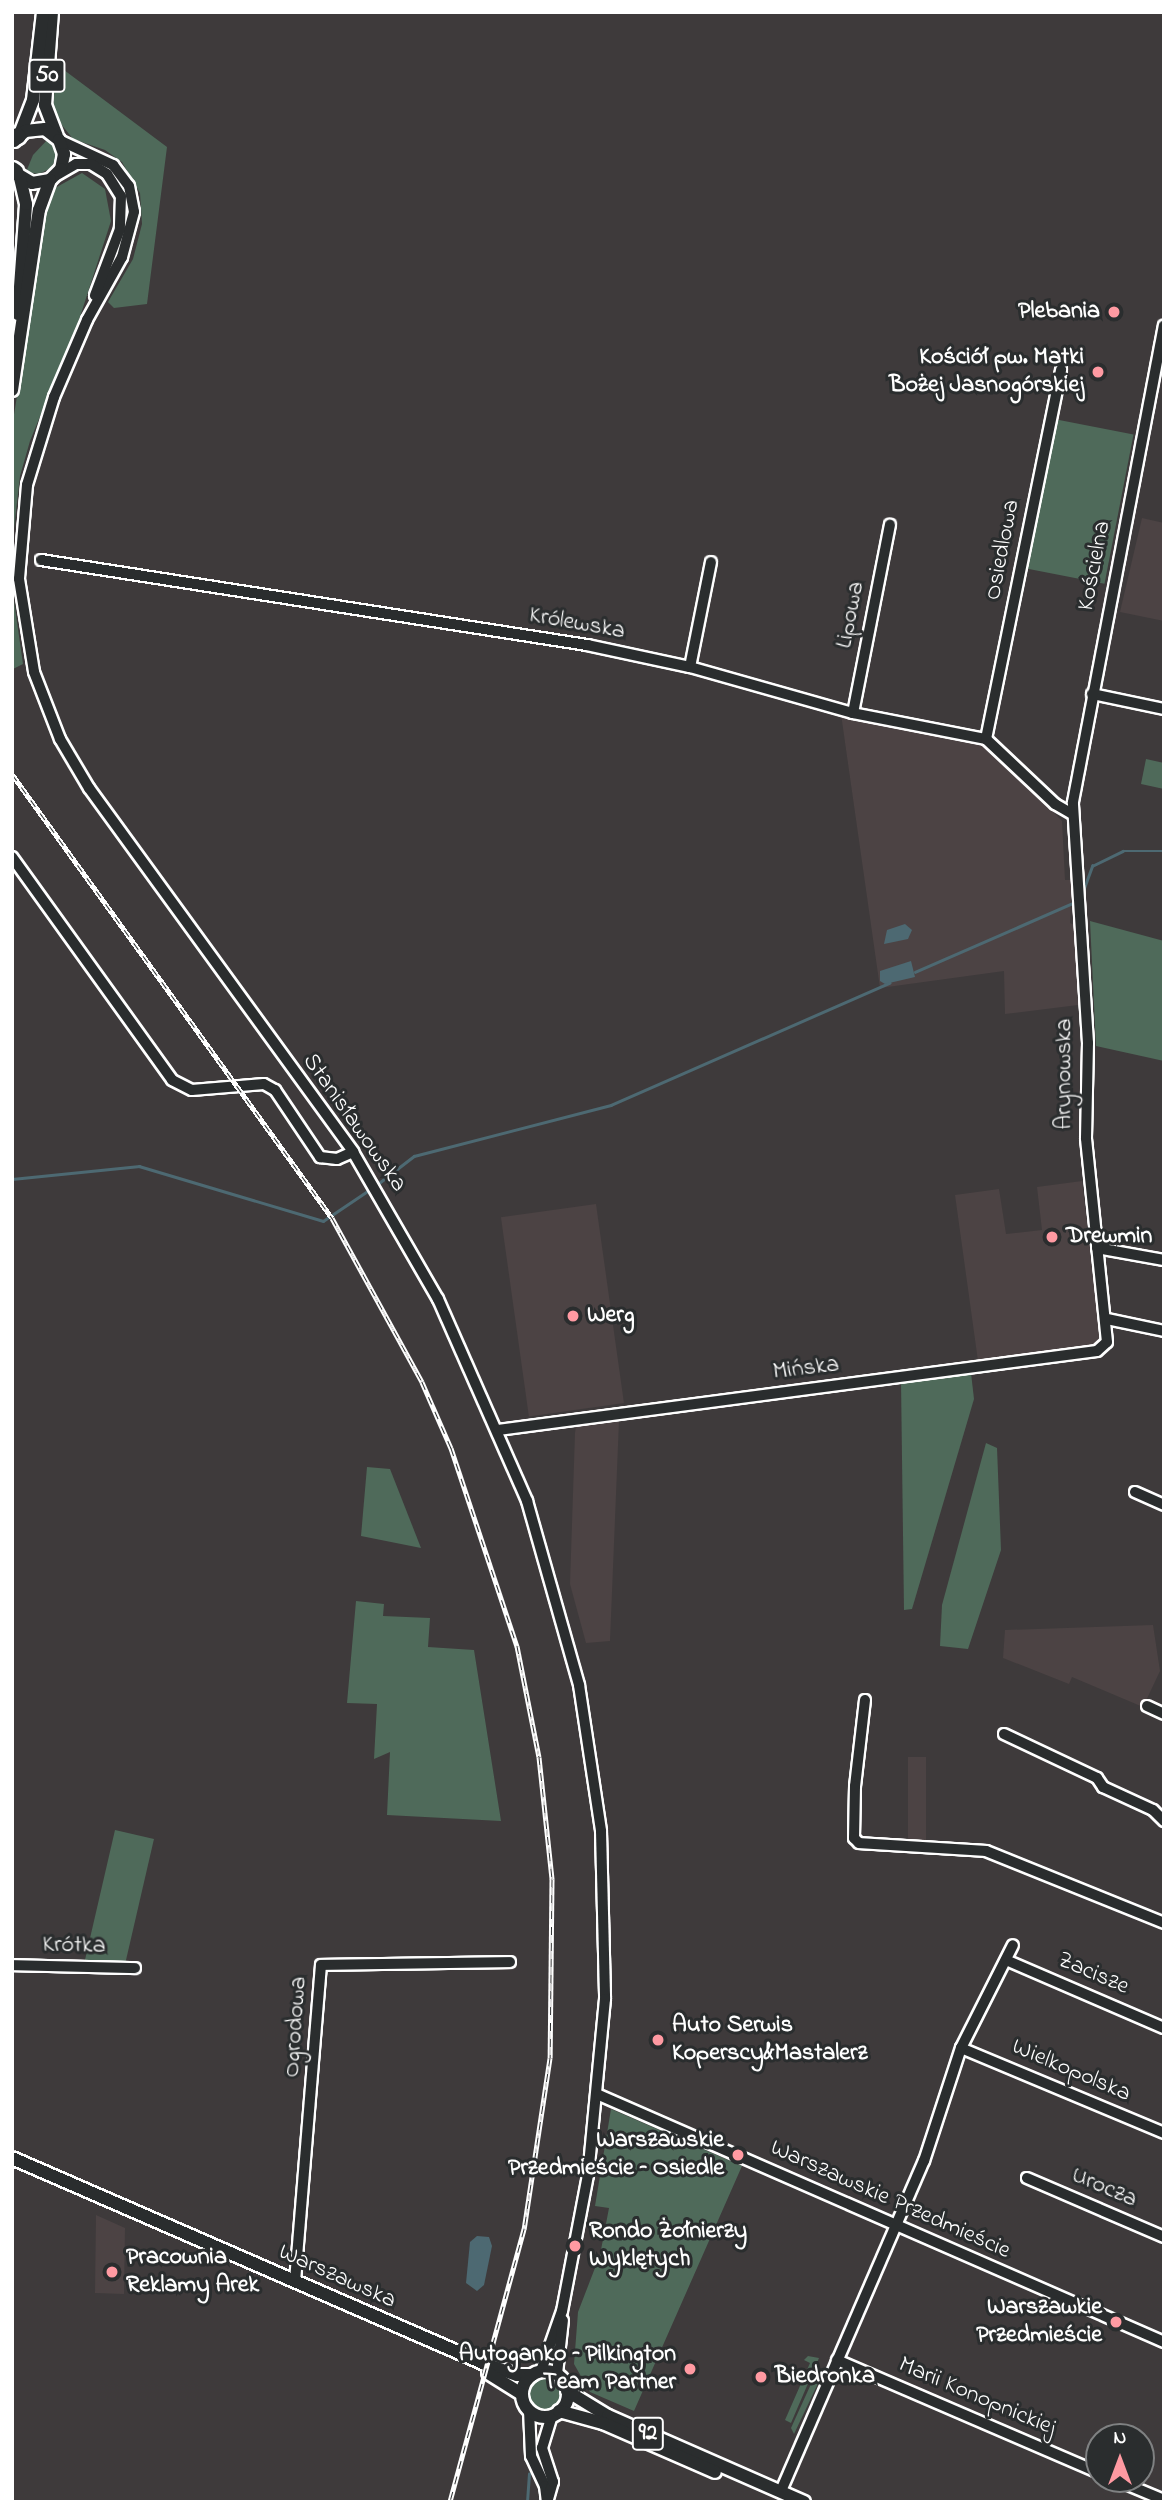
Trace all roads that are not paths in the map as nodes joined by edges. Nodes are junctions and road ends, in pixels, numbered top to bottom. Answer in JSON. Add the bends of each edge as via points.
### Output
{"nodes":[{"id":1,"x":43,"y":12,"type":"edge"},
{"id":2,"x":52,"y":12,"type":"edge"},
{"id":3,"x":15,"y":138,"type":"edge"},
{"id":4,"x":58,"y":138,"type":"junction"},
{"id":5,"x":15,"y":172,"type":"edge"},
{"id":6,"x":54,"y":177,"type":"junction"},
{"id":7,"x":87,"y":320,"type":"junction"},
{"id":8,"x":1164,"y":326,"type":"edge"},
{"id":9,"x":1161,"y":350,"type":"edge"},
{"id":10,"x":12,"y":356,"type":"edge"},
{"id":11,"x":1061,"y":370,"type":"dead end"},
{"id":12,"x":12,"y":390,"type":"edge"},
{"id":13,"x":890,"y":525,"type":"dead end"},
{"id":14,"x":41,"y":560,"type":"dead end"},
{"id":15,"x":711,"y":562,"type":"dead end"},
{"id":16,"x":690,"y":667,"type":"junction"},
{"id":17,"x":1091,"y":694,"type":"junction"},
{"id":18,"x":1164,"y":709,"type":"edge"},
{"id":19,"x":853,"y":713,"type":"junction"},
{"id":20,"x":986,"y":739,"type":"junction"},
{"id":21,"x":1072,"y":814,"type":"junction"},
{"id":22,"x":12,"y":857,"type":"edge"},
{"id":23,"x":353,"y":1152,"type":"junction"},
{"id":24,"x":1097,"y":1248,"type":"junction"},
{"id":25,"x":1164,"y":1260,"type":"edge"},
{"id":26,"x":1107,"y":1319,"type":"junction"},
{"id":27,"x":1164,"y":1331,"type":"edge"},
{"id":28,"x":1108,"y":1334,"type":"joint"},
{"id":29,"x":498,"y":1430,"type":"junction"},
{"id":30,"x":1135,"y":1492,"type":"dead end"},
{"id":31,"x":1164,"y":1505,"type":"edge"},
{"id":32,"x":865,"y":1700,"type":"dead end"},
{"id":33,"x":1147,"y":1706,"type":"dead end"},
{"id":34,"x":1164,"y":1714,"type":"edge"},
{"id":35,"x":1004,"y":1734,"type":"dead end"},
{"id":36,"x":1164,"y":1821,"type":"edge"},
{"id":37,"x":1164,"y":1923,"type":"edge"},
{"id":38,"x":1013,"y":1945,"type":"dead end"},
{"id":39,"x":1006,"y":1960,"type":"junction"},
{"id":40,"x":510,"y":1962,"type":"dead end"},
{"id":41,"x":12,"y":1965,"type":"edge"},
{"id":42,"x":135,"y":1968,"type":"dead end"},
{"id":43,"x":1164,"y":2028,"type":"edge"},
{"id":44,"x":961,"y":2048,"type":"junction"},
{"id":45,"x":599,"y":2095,"type":"junction"},
{"id":46,"x":1164,"y":2133,"type":"edge"},
{"id":47,"x":12,"y":2158,"type":"edge"},
{"id":48,"x":12,"y":2166,"type":"edge"},
{"id":49,"x":1027,"y":2178,"type":"dead end"},
{"id":50,"x":895,"y":2226,"type":"junction"},
{"id":51,"x":1164,"y":2237,"type":"edge"},
{"id":52,"x":295,"y":2281,"type":"junction"},
{"id":53,"x":562,"y":2311,"type":"junction"},
{"id":54,"x":1164,"y":2342,"type":"edge"},
{"id":55,"x":838,"y":2360,"type":"junction"},
{"id":56,"x":536,"y":2373,"type":"junction"},
{"id":57,"x":557,"y":2374,"type":"junction"},
{"id":58,"x":567,"y":2391,"type":"junction"},
{"id":59,"x":522,"y":2394,"type":"junction"},
{"id":60,"x":529,"y":2410,"type":"junction"},
{"id":61,"x":555,"y":2413,"type":"junction"},
{"id":62,"x":1085,"y":2467,"type":"edge"},
{"id":63,"x":1147,"y":2493,"type":"edge"},
{"id":64,"x":780,"y":2496,"type":"edge"},
{"id":65,"x":1164,"y":2500,"type":"edge"},
{"id":66,"x":547,"y":2502,"type":"edge"},
{"id":67,"x":804,"y":2502,"type":"edge"}],
"edges":[{"from":1,"to":3,"type":"main road","number":"50","via":[[33,100]]},
{"from":2,"to":4,"type":"main road","number":"50","via":[[45,105]]},
{"from":3,"to":4,"type":"main road","number":"50","via":[[39,128]]},
{"from":4,"to":6,"type":"main road","number":"50","via":[[64,162]]},
{"from":4,"to":7,"type":"street","via":[[113,165],[129,186],[133,201],[127,244]]},
{"from":5,"to":6,"type":"main road","via":[[38,183]]},
{"from":5,"to":10,"type":"main road","via":[[26,204]]},
{"from":6,"to":7,"type":"street","via":[[76,164],[91,164],[112,180],[122,201],[119,235]]},
{"from":6,"to":12,"type":"main road","number":"50","via":[[39,210]]},
{"from":7,"to":23,"type":"street","name":"Stanisławowska","via":[[30,470],[20,535],[20,598],[34,672],[47,710],[89,788]]},
{"from":8,"to":9,"type":"street","name":"Kościelna"},
{"from":9,"to":17,"type":"street","name":"Kościelna"},
{"from":11,"to":20,"type":"street","name":"Osiedlowa"},
{"from":13,"to":19,"type":"street","name":"Lipowa"},
{"from":14,"to":16,"type":"street","name":"Królewska","via":[[587,645]]},
{"from":15,"to":16,"type":"street"},
{"from":16,"to":19,"type":"street","name":"Królewska"},
{"from":17,"to":18,"type":"street"},
{"from":17,"to":21,"type":"street","name":"Kościelna"},
{"from":19,"to":20,"type":"street","name":"Królewska"},
{"from":20,"to":21,"type":"street","via":[[1055,804]]},
{"from":21,"to":24,"type":"street","name":"Arynowska","via":[[1088,1043],[1086,1138]]},
{"from":22,"to":23,"type":"street","via":[[172,1080],[192,1090],[264,1084],[275,1090],[320,1157],[337,1159]]},
{"from":23,"to":29,"type":"street","name":"Stanisławowska","via":[[438,1299]]},
{"from":24,"to":25,"type":"street"},
{"from":24,"to":26,"type":"street","name":"Arynowska"},
{"from":26,"to":27,"type":"street"},
{"from":26,"to":28,"type":"street","name":"Arynowska"},
{"from":28,"to":29,"type":"street","name":"Mińska","via":[[1105,1346],[1097,1352]]},
{"from":29,"to":45,"type":"street","name":"Stanisławowska","via":[[542,1546],[584,1710],[604,1868],[606,1986]]},
{"from":30,"to":31,"type":"street"},
{"from":32,"to":37,"type":"street","via":[[855,1786],[854,1838],[859,1843],[976,1849],[1060,1878]]},
{"from":33,"to":34,"type":"street"},
{"from":35,"to":36,"type":"street","via":[[1097,1779],[1103,1787],[1153,1810]]},
{"from":38,"to":39,"type":"street"},
{"from":39,"to":43,"type":"street","name":"Zacisze"},
{"from":39,"to":44,"type":"street"},
{"from":40,"to":52,"type":"street","name":"Ogrodowa","via":[[321,1965]]},
{"from":41,"to":42,"type":"street","name":"Krótka"},
{"from":44,"to":46,"type":"street","name":"Wielkopolska"},
{"from":44,"to":50,"type":"street","via":[[924,2161]]},
{"from":45,"to":50,"type":"street","name":"Warszawskie Przedmieście"},
{"from":45,"to":53,"type":"street","name":"Stanisławowska"},
{"from":47,"to":52,"type":"main road","name":"Warszawska"},
{"from":48,"to":59,"type":"main road","name":"Warszawska","via":[[492,2375]]},
{"from":49,"to":51,"type":"street","name":"Urocza"},
{"from":50,"to":54,"type":"street","name":"Warszawskie Przedmieście"},
{"from":50,"to":55,"type":"street"},
{"from":52,"to":56,"type":"main road","name":"Warszawska","via":[[498,2370]]},
{"from":53,"to":56,"type":"street"},
{"from":53,"to":57,"type":"street"},
{"from":55,"to":62,"type":"street","name":"Marii Konopnickiej"},
{"from":55,"to":64,"type":"street"},
{"from":56,"to":57,"type":"main road"},
{"from":56,"to":59,"type":"main road"},
{"from":57,"to":58,"type":"main road","number":"92"},
{"from":58,"to":61,"type":"main road"},
{"from":58,"to":64,"type":"main road","number":"92","via":[[600,2412]]},
{"from":59,"to":60,"type":"main road"},
{"from":60,"to":61,"type":"main road","number":"92"},
{"from":60,"to":66,"type":"street","via":[[531,2456]]},
{"from":61,"to":64,"type":"main road","number":"92","via":[[603,2423]]},
{"from":61,"to":66,"type":"street","via":[[542,2448],[553,2484]]},
{"from":63,"to":65,"type":"street"},
{"from":64,"to":67,"type":"main road","number":"92"}]}
